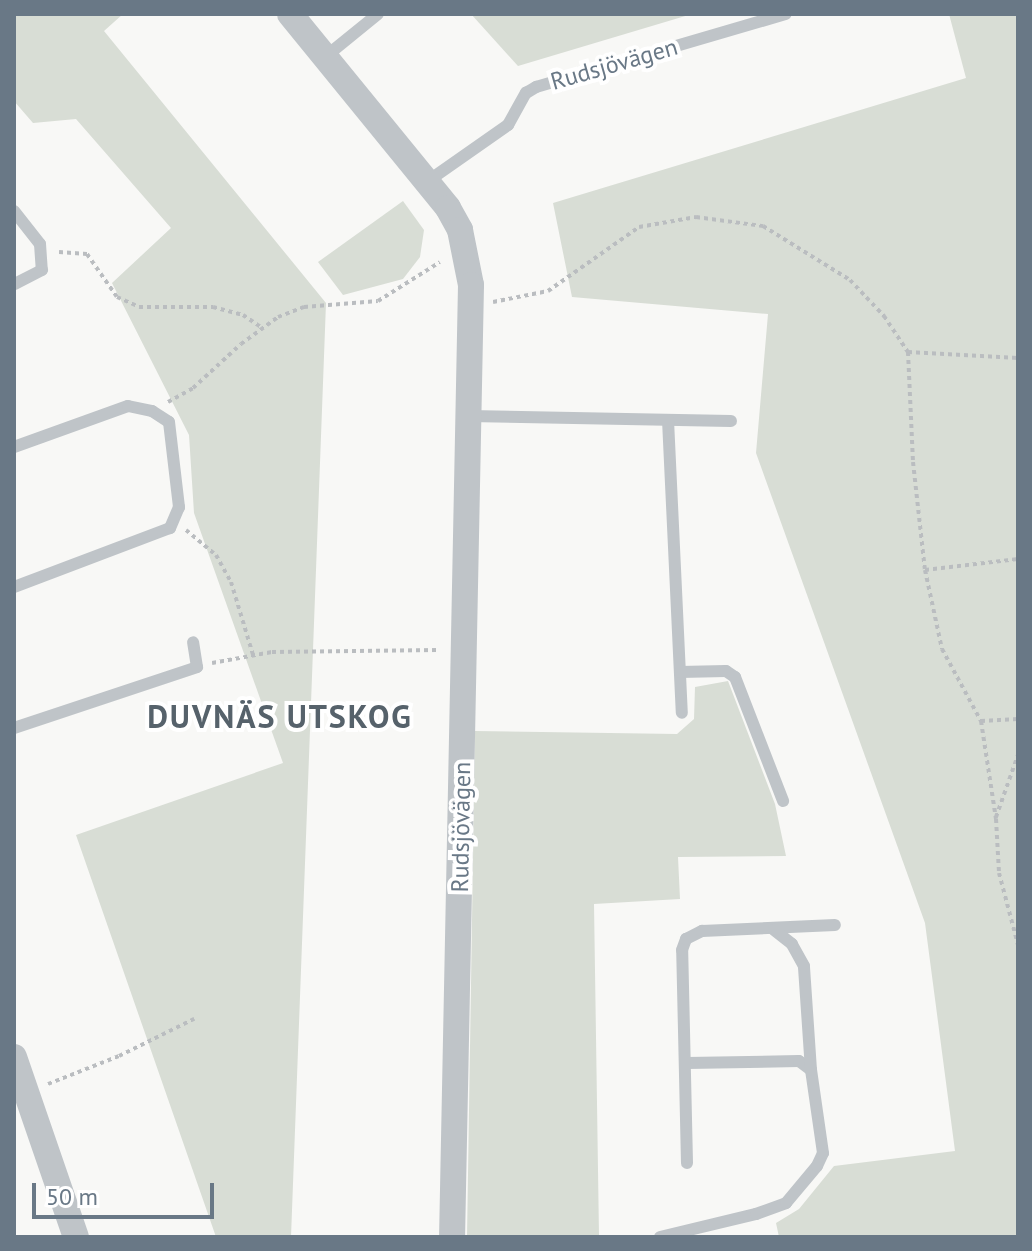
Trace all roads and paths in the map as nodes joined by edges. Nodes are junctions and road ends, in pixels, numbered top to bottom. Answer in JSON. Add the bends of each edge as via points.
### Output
{"nodes":[{"id":1,"x":290,"y":14,"type":"edge"},
{"id":2,"x":378,"y":14,"type":"edge"},
{"id":3,"x":786,"y":14,"type":"edge"},
{"id":4,"x":325,"y":57,"type":"junction"},
{"id":5,"x":428,"y":181,"type":"junction"},
{"id":6,"x":14,"y":211,"type":"edge"},
{"id":7,"x":40,"y":251,"type":"junction"},
{"id":8,"x":453,"y":255,"type":"dead end"},
{"id":9,"x":14,"y":284,"type":"edge"},
{"id":10,"x":485,"y":304,"type":"dead end"},
{"id":11,"x":262,"y":328,"type":"junction"},
{"id":12,"x":908,"y":352,"type":"junction"},
{"id":13,"x":1018,"y":358,"type":"edge"},
{"id":14,"x":152,"y":411,"type":"junction"},
{"id":15,"x":469,"y":416,"type":"junction"},
{"id":16,"x":668,"y":420,"type":"junction"},
{"id":17,"x":731,"y":421,"type":"dead end"},
{"id":18,"x":14,"y":447,"type":"edge"},
{"id":19,"x":175,"y":521,"type":"junction"},
{"id":20,"x":1018,"y":559,"type":"edge"},
{"id":21,"x":925,"y":570,"type":"junction"},
{"id":22,"x":14,"y":587,"type":"edge"},
{"id":23,"x":193,"y":642,"type":"dead end"},
{"id":24,"x":464,"y":654,"type":"junction"},
{"id":25,"x":253,"y":655,"type":"junction"},
{"id":26,"x":197,"y":667,"type":"junction"},
{"id":27,"x":680,"y":672,"type":"junction"},
{"id":28,"x":682,"y":713,"type":"dead end"},
{"id":29,"x":1018,"y":719,"type":"edge"},
{"id":30,"x":981,"y":721,"type":"junction"},
{"id":31,"x":14,"y":728,"type":"edge"},
{"id":32,"x":1018,"y":755,"type":"edge"},
{"id":33,"x":783,"y":801,"type":"dead end"},
{"id":34,"x":996,"y":819,"type":"junction"},
{"id":35,"x":835,"y":925,"type":"dead end"},
{"id":36,"x":774,"y":930,"type":"junction"},
{"id":37,"x":1018,"y":945,"type":"edge"},
{"id":38,"x":194,"y":1019,"type":"dead end"},
{"id":39,"x":14,"y":1057,"type":"edge"},
{"id":40,"x":687,"y":1063,"type":"junction"},
{"id":41,"x":811,"y":1070,"type":"junction"},
{"id":42,"x":27,"y":1092,"type":"junction"},
{"id":43,"x":687,"y":1163,"type":"dead end"},
{"id":44,"x":76,"y":1237,"type":"edge"},
{"id":45,"x":452,"y":1237,"type":"edge"},
{"id":46,"x":660,"y":1237,"type":"edge"}],
"edges":[{"from":1,"to":4,"type":"street","name":"Rudsjövägen"},
{"from":2,"to":4,"type":"lane"},
{"from":3,"to":5,"type":"lane","name":"Rudsjövägen","via":[[536,87],[526,93],[508,125]]},
{"from":4,"to":5,"type":"street","name":"Rudsjövägen"},
{"from":5,"to":15,"type":"street","name":"Rudsjövägen","via":[[460,230],[471,285]]},
{"from":6,"to":7,"type":"lane"},
{"from":7,"to":9,"type":"lane","via":[[42,270]]},
{"from":7,"to":11,"type":"path","via":[[87,254],[109,289],[139,307],[213,307],[243,315]]},
{"from":8,"to":11,"type":"path","via":[[378,301],[304,307]]},
{"from":10,"to":12,"type":"path","via":[[548,291],[639,227],[696,217],[763,226],[850,280]]},
{"from":11,"to":14,"type":"path","via":[[193,388]]},
{"from":12,"to":13,"type":"path"},
{"from":12,"to":21,"type":"path"},
{"from":14,"to":18,"type":"lane","via":[[128,406]]},
{"from":14,"to":19,"type":"lane","via":[[169,422],[179,507]]},
{"from":15,"to":16,"type":"lane"},
{"from":15,"to":24,"type":"street","name":"Rudsjövägen"},
{"from":16,"to":17,"type":"lane"},
{"from":16,"to":27,"type":"lane"},
{"from":19,"to":22,"type":"lane","via":[[170,528]]},
{"from":19,"to":25,"type":"path","via":[[216,555],[231,582]]},
{"from":20,"to":21,"type":"path"},
{"from":21,"to":30,"type":"path","via":[[942,649]]},
{"from":23,"to":26,"type":"lane"},
{"from":24,"to":25,"type":"path","via":[[440,650]]},
{"from":24,"to":45,"type":"street","name":"Rudsjövägen"},
{"from":25,"to":26,"type":"path"},
{"from":26,"to":31,"type":"lane"},
{"from":27,"to":28,"type":"lane"},
{"from":27,"to":33,"type":"lane","via":[[726,671],[735,677]]},
{"from":29,"to":30,"type":"path"},
{"from":30,"to":34,"type":"path"},
{"from":32,"to":34,"type":"path"},
{"from":34,"to":37,"type":"path","via":[[999,873]]},
{"from":35,"to":36,"type":"lane"},
{"from":36,"to":40,"type":"lane","via":[[702,931],[686,939],[682,950]]},
{"from":36,"to":41,"type":"lane","via":[[792,944],[804,966]]},
{"from":38,"to":42,"type":"path"},
{"from":39,"to":42,"type":"street"},
{"from":40,"to":41,"type":"lane","via":[[799,1061]]},
{"from":40,"to":43,"type":"lane"},
{"from":41,"to":46,"type":"lane","via":[[823,1153],[786,1203]]},
{"from":42,"to":44,"type":"street"}]}
